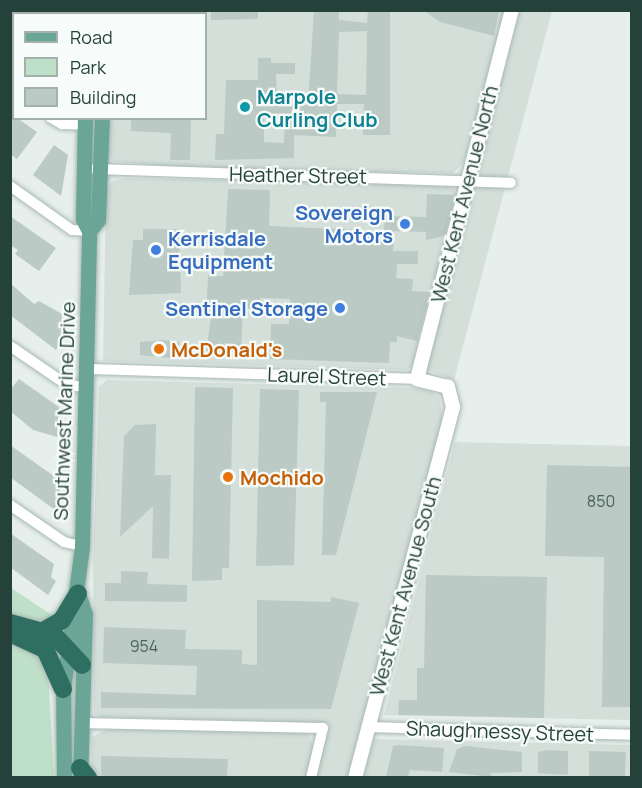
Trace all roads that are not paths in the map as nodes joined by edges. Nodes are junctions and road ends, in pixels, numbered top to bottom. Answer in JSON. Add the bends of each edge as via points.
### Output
{"nodes":[{"id":1,"x":512,"y":10,"type":"edge"},
{"id":2,"x":55,"y":120,"type":"edge"},
{"id":3,"x":102,"y":120,"type":"edge"},
{"id":4,"x":85,"y":122,"type":"edge"},
{"id":5,"x":84,"y":169,"type":"junction"},
{"id":6,"x":100,"y":170,"type":"junction"},
{"id":7,"x":467,"y":180,"type":"junction"},
{"id":8,"x":511,"y":183,"type":"dead end"},
{"id":9,"x":10,"y":186,"type":"edge"},
{"id":10,"x":89,"y":231,"type":"junction"},
{"id":11,"x":11,"y":348,"type":"edge"},
{"id":12,"x":87,"y":369,"type":"junction"},
{"id":13,"x":417,"y":379,"type":"junction"},
{"id":14,"x":86,"y":387,"type":"junction"},
{"id":15,"x":452,"y":394,"type":"joint"},
{"id":16,"x":10,"y":505,"type":"edge"},
{"id":17,"x":82,"y":546,"type":"junction"},
{"id":18,"x":78,"y":593,"type":"junction"},
{"id":19,"x":10,"y":623,"type":"edge"},
{"id":20,"x":45,"y":630,"type":"junction"},
{"id":21,"x":10,"y":633,"type":"edge"},
{"id":22,"x":68,"y":648,"type":"junction"},
{"id":23,"x":82,"y":665,"type":"junction"},
{"id":24,"x":63,"y":689,"type":"junction"},
{"id":25,"x":80,"y":723,"type":"junction"},
{"id":26,"x":368,"y":727,"type":"junction"},
{"id":27,"x":632,"y":735,"type":"edge"},
{"id":28,"x":83,"y":774,"type":"edge"},
{"id":29,"x":64,"y":777,"type":"edge"},
{"id":30,"x":311,"y":777,"type":"edge"},
{"id":31,"x":355,"y":777,"type":"edge"}],
"edges":[{"from":1,"to":7,"type":"street","name":"West Kent Avenue North"},
{"from":2,"to":4,"type":"street","via":[[62,124]]},
{"from":3,"to":6,"type":"main road","name":"Southwest Marine Drive"},
{"from":4,"to":5,"type":"main road","name":"Southwest Marine Drive"},
{"from":5,"to":6,"type":"street","name":"Heather Street"},
{"from":5,"to":10,"type":"main road","name":"Southwest Marine Drive","via":[[84,219]]},
{"from":6,"to":7,"type":"street","name":"Heather Street"},
{"from":6,"to":10,"type":"main road","name":"Southwest Marine Drive","via":[[98,220]]},
{"from":7,"to":8,"type":"street","name":"Heather Street"},
{"from":7,"to":13,"type":"street","name":"West Kent Avenue North"},
{"from":9,"to":10,"type":"street","via":[[72,230]]},
{"from":10,"to":12,"type":"main road","name":"Southwest Marine Drive"},
{"from":11,"to":14,"type":"street","via":[[67,385]]},
{"from":12,"to":13,"type":"street","name":"Laurel Street"},
{"from":12,"to":14,"type":"main road","name":"Southwest Marine Drive"},
{"from":13,"to":15,"type":"street","name":"Laurel Street","via":[[442,383]]},
{"from":14,"to":17,"type":"main road","name":"Southwest Marine Drive"},
{"from":15,"to":26,"type":"street","name":"West Kent Avenue South","via":[[453,407]]},
{"from":16,"to":17,"type":"street","via":[[64,543]]},
{"from":17,"to":18,"type":"main road","name":"Southwest Marine Drive"},
{"from":18,"to":20,"type":"highway","via":[[63,620]]},
{"from":18,"to":22,"type":"main road","name":"Southwest Marine Drive"},
{"from":18,"to":23,"type":"main road","name":"Southwest Marine Drive","via":[[86,614]]},
{"from":19,"to":20,"type":"highway"},
{"from":20,"to":22,"type":"highway"},
{"from":21,"to":24,"type":"highway","via":[[45,649]]},
{"from":22,"to":23,"type":"highway"},
{"from":22,"to":24,"type":"main road","name":"Southwest Marine Drive"},
{"from":23,"to":25,"type":"main road","name":"Southwest Marine Drive"},
{"from":24,"to":29,"type":"main road","name":"Southwest Marine Drive"},
{"from":25,"to":28,"type":"main road","name":"Southwest Marine Drive"},
{"from":25,"to":30,"type":"street","via":[[324,728]]},
{"from":26,"to":27,"type":"street","name":"Shaughnessy Street"},
{"from":26,"to":31,"type":"street","name":"West Kent Avenue South"}]}
